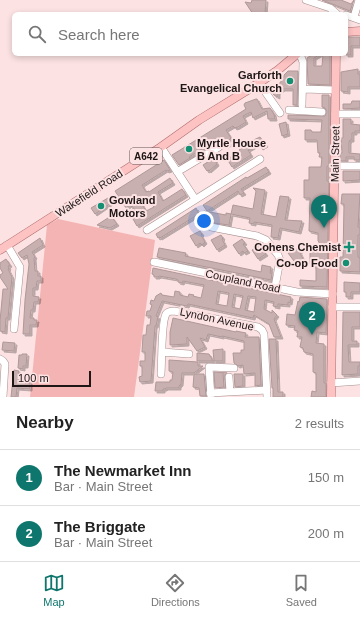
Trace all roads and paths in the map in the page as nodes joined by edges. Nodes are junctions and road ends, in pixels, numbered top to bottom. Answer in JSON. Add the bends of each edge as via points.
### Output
{"nodes":[{"id":1,"x":306,"y":0,"type":"edge"},
{"id":2,"x":359,"y":0,"type":"edge"},
{"id":3,"x":335,"y":12,"type":"edge"},
{"id":4,"x":357,"y":18,"type":"edge"},
{"id":5,"x":360,"y":31,"type":"edge"},
{"id":6,"x":348,"y":32,"type":"edge"},
{"id":7,"x":296,"y":56,"type":"edge"},
{"id":8,"x":300,"y":56,"type":"edge"},
{"id":9,"x":336,"y":56,"type":"edge"},
{"id":10,"x":259,"y":83,"type":"junction"},
{"id":11,"x":303,"y":89,"type":"junction"},
{"id":12,"x":335,"y":90,"type":"junction"},
{"id":13,"x":302,"y":104,"type":"dead end"},
{"id":14,"x":289,"y":110,"type":"dead end"},
{"id":15,"x":280,"y":113,"type":"dead end"},
{"id":16,"x":330,"y":113,"type":"junction"},
{"id":17,"x":360,"y":114,"type":"edge"},
{"id":18,"x":161,"y":147,"type":"junction"},
{"id":19,"x":219,"y":147,"type":"dead end"},
{"id":20,"x":260,"y":159,"type":"dead end"},
{"id":21,"x":334,"y":166,"type":"junction"},
{"id":22,"x":360,"y":166,"type":"edge"},
{"id":23,"x":177,"y":172,"type":"junction"},
{"id":24,"x":195,"y":199,"type":"junction"},
{"id":25,"x":207,"y":220,"type":"dead end"},
{"id":26,"x":147,"y":230,"type":"dead end"},
{"id":27,"x":4,"y":248,"type":"edge"},
{"id":28,"x":154,"y":262,"type":"dead end"},
{"id":29,"x":275,"y":287,"type":"junction"},
{"id":30,"x":333,"y":294,"type":"junction"},
{"id":31,"x":332,"y":307,"type":"junction"},
{"id":32,"x":360,"y":308,"type":"edge"},
{"id":33,"x":14,"y":329,"type":"dead end"},
{"id":34,"x":162,"y":352,"type":"junction"},
{"id":35,"x":189,"y":354,"type":"dead end"},
{"id":36,"x":0,"y":359,"type":"edge"},
{"id":37,"x":234,"y":368,"type":"dead end"},
{"id":38,"x":161,"y":374,"type":"dead end"},
{"id":39,"x":229,"y":377,"type":"dead end"},
{"id":40,"x":360,"y":381,"type":"edge"},
{"id":41,"x":2,"y":383,"type":"edge"},
{"id":42,"x":331,"y":383,"type":"junction"},
{"id":43,"x":230,"y":392,"type":"junction"},
{"id":44,"x":267,"y":393,"type":"edge"},
{"id":45,"x":211,"y":395,"type":"edge"},
{"id":46,"x":3,"y":397,"type":"edge"},
{"id":47,"x":331,"y":397,"type":"edge"}],
"edges":[{"from":1,"to":3,"type":"street"},
{"from":2,"to":4,"type":"street"},
{"from":5,"to":6,"type":"main road"},
{"from":7,"to":10,"type":"main road","name":"Wakefield Road","number":"A642"},
{"from":8,"to":11,"type":"street","via":[[303,62]]},
{"from":9,"to":12,"type":"main road","name":"Main Street"},
{"from":10,"to":15,"type":"street"},
{"from":10,"to":18,"type":"main road","name":"Wakefield Road","number":"A642"},
{"from":11,"to":12,"type":"street"},
{"from":11,"to":13,"type":"street"},
{"from":12,"to":16,"type":"main road","name":"Main Street"},
{"from":14,"to":16,"type":"street"},
{"from":16,"to":17,"type":"street"},
{"from":16,"to":21,"type":"main road","name":"Main Street"},
{"from":18,"to":23,"type":"street"},
{"from":18,"to":27,"type":"main road","name":"Wakefield Road","number":"A642"},
{"from":19,"to":23,"type":"street"},
{"from":20,"to":24,"type":"street"},
{"from":21,"to":22,"type":"street"},
{"from":21,"to":30,"type":"main road","name":"Main Street"},
{"from":23,"to":24,"type":"street"},
{"from":24,"to":26,"type":"street"},
{"from":25,"to":29,"type":"street","via":[[211,228],[266,240],[280,260]]},
{"from":27,"to":33,"type":"street","via":[[20,267]]},
{"from":28,"to":29,"type":"street","name":"Coupland Road"},
{"from":29,"to":30,"type":"street","name":"Coupland Road","via":[[303,293]]},
{"from":30,"to":31,"type":"main road","name":"Main Street"},
{"from":31,"to":32,"type":"street"},
{"from":31,"to":42,"type":"main road","name":"Main Street"},
{"from":34,"to":35,"type":"street"},
{"from":34,"to":38,"type":"street","name":"Lyndon Avenue"},
{"from":34,"to":44,"type":"street","name":"Lyndon Avenue","via":[[165,316],[172,310],[258,327],[264,334]]},
{"from":36,"to":41,"type":"street","via":[[5,364]]},
{"from":37,"to":45,"type":"street","via":[[209,366]]},
{"from":39,"to":43,"type":"street"},
{"from":40,"to":42,"type":"street"},
{"from":41,"to":46,"type":"street"},
{"from":42,"to":47,"type":"main road","name":"Main Street"},
{"from":43,"to":44,"type":"street"},
{"from":43,"to":45,"type":"street"}]}
